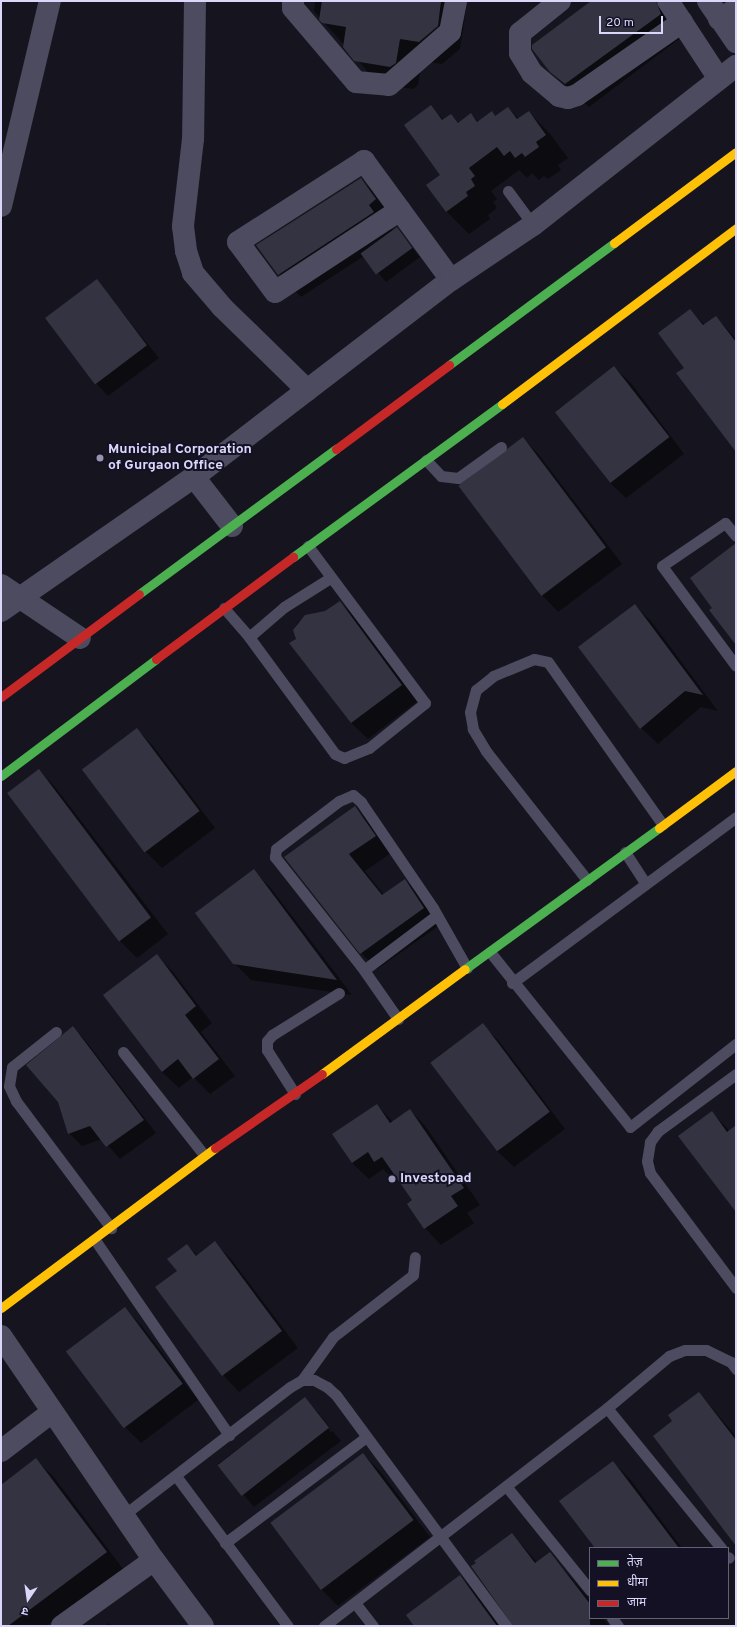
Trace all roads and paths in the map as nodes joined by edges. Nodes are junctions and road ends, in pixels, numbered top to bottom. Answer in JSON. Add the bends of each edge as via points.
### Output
{"nodes":[{"id":1,"x":50,"y":1,"type":"edge"},
{"id":2,"x":195,"y":1,"type":"edge"},
{"id":3,"x":293,"y":1,"type":"edge"},
{"id":4,"x":456,"y":1,"type":"edge"},
{"id":5,"x":560,"y":1,"type":"edge"},
{"id":6,"x":668,"y":1,"type":"edge"},
{"id":7,"x":708,"y":1,"type":"edge"},
{"id":8,"x":728,"y":14,"type":"edge"},
{"id":9,"x":682,"y":22,"type":"junction"},
{"id":10,"x":736,"y":42,"type":"edge"},
{"id":11,"x":736,"y":66,"type":"edge"},
{"id":12,"x":719,"y":79,"type":"junction"},
{"id":13,"x":736,"y":152,"type":"edge"},
{"id":14,"x":508,"y":191,"type":"dead end"},
{"id":15,"x":1,"y":206,"type":"edge"},
{"id":16,"x":400,"y":210,"type":"junction"},
{"id":17,"x":533,"y":225,"type":"junction"},
{"id":18,"x":736,"y":228,"type":"edge"},
{"id":19,"x":451,"y":280,"type":"junction"},
{"id":20,"x":307,"y":390,"type":"junction"},
{"id":21,"x":501,"y":446,"type":"dead end"},
{"id":22,"x":426,"y":460,"type":"junction"},
{"id":23,"x":194,"y":477,"type":"junction"},
{"id":24,"x":232,"y":526,"type":"junction"},
{"id":25,"x":736,"y":536,"type":"edge"},
{"id":26,"x":308,"y":546,"type":"junction"},
{"id":27,"x":330,"y":578,"type":"junction"},
{"id":28,"x":1,"y":585,"type":"edge"},
{"id":29,"x":19,"y":597,"type":"junction"},
{"id":30,"x":224,"y":608,"type":"junction"},
{"id":31,"x":1,"y":610,"type":"edge"},
{"id":32,"x":249,"y":637,"type":"junction"},
{"id":33,"x":80,"y":638,"type":"junction"},
{"id":34,"x":736,"y":666,"type":"edge"},
{"id":35,"x":1,"y":697,"type":"edge"},
{"id":36,"x":736,"y":771,"type":"edge"},
{"id":37,"x":1,"y":776,"type":"edge"},
{"id":38,"x":736,"y":817,"type":"edge"},
{"id":39,"x":663,"y":824,"type":"junction"},
{"id":40,"x":625,"y":852,"type":"junction"},
{"id":41,"x":587,"y":880,"type":"junction"},
{"id":42,"x":646,"y":884,"type":"junction"},
{"id":43,"x":437,"y":915,"type":"junction"},
{"id":44,"x":490,"y":952,"type":"junction"},
{"id":45,"x":467,"y":968,"type":"junction"},
{"id":46,"x":364,"y":970,"type":"junction"},
{"id":47,"x":512,"y":983,"type":"junction"},
{"id":48,"x":339,"y":993,"type":"dead end"},
{"id":49,"x":398,"y":1019,"type":"junction"},
{"id":50,"x":56,"y":1032,"type":"dead end"},
{"id":51,"x":736,"y":1044,"type":"edge"},
{"id":52,"x":123,"y":1052,"type":"dead end"},
{"id":53,"x":736,"y":1074,"type":"edge"},
{"id":54,"x":295,"y":1094,"type":"junction"},
{"id":55,"x":204,"y":1155,"type":"junction"},
{"id":56,"x":111,"y":1228,"type":"junction"},
{"id":57,"x":95,"y":1240,"type":"junction"},
{"id":58,"x":415,"y":1257,"type":"dead end"},
{"id":59,"x":736,"y":1288,"type":"edge"},
{"id":60,"x":1,"y":1308,"type":"edge"},
{"id":61,"x":1,"y":1336,"type":"edge"},
{"id":62,"x":736,"y":1369,"type":"edge"},
{"id":63,"x":302,"y":1380,"type":"junction"},
{"id":64,"x":607,"y":1408,"type":"junction"},
{"id":65,"x":52,"y":1412,"type":"junction"},
{"id":66,"x":229,"y":1435,"type":"junction"},
{"id":67,"x":366,"y":1437,"type":"junction"},
{"id":68,"x":1,"y":1451,"type":"edge"},
{"id":69,"x":176,"y":1476,"type":"junction"},
{"id":70,"x":506,"y":1486,"type":"junction"},
{"id":71,"x":125,"y":1514,"type":"junction"},
{"id":72,"x":442,"y":1536,"type":"junction"},
{"id":73,"x":225,"y":1543,"type":"junction"},
{"id":74,"x":720,"y":1547,"type":"edge"},
{"id":75,"x":154,"y":1560,"type":"junction"},
{"id":76,"x":589,"y":1589,"type":"edge"},
{"id":77,"x":355,"y":1603,"type":"junction"},
{"id":78,"x":62,"y":1626,"type":"edge"},
{"id":79,"x":204,"y":1626,"type":"edge"},
{"id":80,"x":288,"y":1626,"type":"edge"},
{"id":81,"x":324,"y":1626,"type":"edge"},
{"id":82,"x":373,"y":1626,"type":"edge"},
{"id":83,"x":506,"y":1626,"type":"edge"}],
"edges":[{"from":1,"to":15,"type":"street"},
{"from":2,"to":20,"type":"street","via":[[193,139],[183,226],[186,251],[193,273],[222,306]]},
{"from":3,"to":4,"type":"street","via":[[293,8],[356,82],[389,85],[450,32]]},
{"from":5,"to":9,"type":"street","via":[[520,34],[520,53],[532,73],[559,96],[568,98],[577,95]]},
{"from":6,"to":9,"type":"street"},
{"from":7,"to":8,"type":"street"},
{"from":8,"to":10,"type":"street"},
{"from":9,"to":12,"type":"street"},
{"from":11,"to":12,"type":"street"},
{"from":12,"to":17,"type":"street"},
{"from":13,"to":24,"type":"street"},
{"from":14,"to":17,"type":"lane"},
{"from":16,"to":16,"type":"street","via":[[364,161],[238,242],[275,292]]},
{"from":16,"to":19,"type":"street"},
{"from":17,"to":19,"type":"street"},
{"from":18,"to":22,"type":"street"},
{"from":19,"to":20,"type":"street"},
{"from":20,"to":23,"type":"street"},
{"from":21,"to":22,"type":"lane","via":[[458,478],[441,476]]},
{"from":22,"to":26,"type":"street"},
{"from":23,"to":24,"type":"street"},
{"from":23,"to":29,"type":"street"},
{"from":24,"to":33,"type":"street"},
{"from":25,"to":34,"type":"lane","via":[[725,523],[662,566]]},
{"from":26,"to":27,"type":"lane"},
{"from":26,"to":30,"type":"street"},
{"from":27,"to":32,"type":"lane","via":[[284,607]]},
{"from":27,"to":32,"type":"lane","via":[[425,703],[369,748],[344,758],[335,754]]},
{"from":28,"to":29,"type":"street"},
{"from":29,"to":31,"type":"street"},
{"from":29,"to":33,"type":"street"},
{"from":30,"to":32,"type":"lane"},
{"from":30,"to":37,"type":"street"},
{"from":33,"to":35,"type":"street"},
{"from":36,"to":39,"type":"street"},
{"from":38,"to":42,"type":"lane"},
{"from":39,"to":40,"type":"street"},
{"from":39,"to":41,"type":"lane","via":[[548,662],[534,659],[493,676],[476,690],[470,712],[473,730],[486,751]]},
{"from":40,"to":41,"type":"street"},
{"from":40,"to":42,"type":"lane"},
{"from":41,"to":44,"type":"street"},
{"from":42,"to":47,"type":"lane"},
{"from":43,"to":45,"type":"lane"},
{"from":43,"to":46,"type":"lane"},
{"from":43,"to":46,"type":"lane","via":[[361,802],[353,795],[345,797],[327,810],[276,849],[275,857]]},
{"from":44,"to":45,"type":"street"},
{"from":44,"to":47,"type":"lane"},
{"from":45,"to":49,"type":"street"},
{"from":46,"to":49,"type":"lane"},
{"from":47,"to":51,"type":"lane","via":[[630,1127]]},
{"from":48,"to":54,"type":"lane","via":[[272,1034],[268,1041],[267,1050]]},
{"from":49,"to":54,"type":"street"},
{"from":50,"to":56,"type":"lane","via":[[12,1067],[9,1086],[16,1101]]},
{"from":52,"to":55,"type":"lane"},
{"from":53,"to":59,"type":"lane","via":[[658,1131],[650,1142],[647,1161],[650,1173]]},
{"from":54,"to":55,"type":"street"},
{"from":55,"to":56,"type":"street"},
{"from":56,"to":57,"type":"street"},
{"from":57,"to":60,"type":"street"},
{"from":57,"to":66,"type":"lane"},
{"from":58,"to":63,"type":"lane","via":[[413,1275],[333,1338]]},
{"from":61,"to":65,"type":"street"},
{"from":62,"to":64,"type":"lane","via":[[731,1362],[706,1350],[685,1350],[669,1356]]},
{"from":63,"to":66,"type":"lane"},
{"from":63,"to":67,"type":"lane","via":[[314,1380],[327,1387]]},
{"from":64,"to":70,"type":"lane"},
{"from":64,"to":74,"type":"lane"},
{"from":65,"to":68,"type":"street"},
{"from":65,"to":71,"type":"street"},
{"from":66,"to":69,"type":"lane"},
{"from":67,"to":72,"type":"lane"},
{"from":67,"to":73,"type":"lane"},
{"from":69,"to":71,"type":"lane"},
{"from":69,"to":73,"type":"lane"},
{"from":70,"to":72,"type":"lane"},
{"from":70,"to":76,"type":"lane"},
{"from":71,"to":75,"type":"street"},
{"from":72,"to":77,"type":"lane"},
{"from":72,"to":83,"type":"lane"},
{"from":73,"to":80,"type":"lane"},
{"from":75,"to":78,"type":"street"},
{"from":75,"to":79,"type":"street"},
{"from":77,"to":81,"type":"lane"},
{"from":77,"to":82,"type":"lane"}]}
